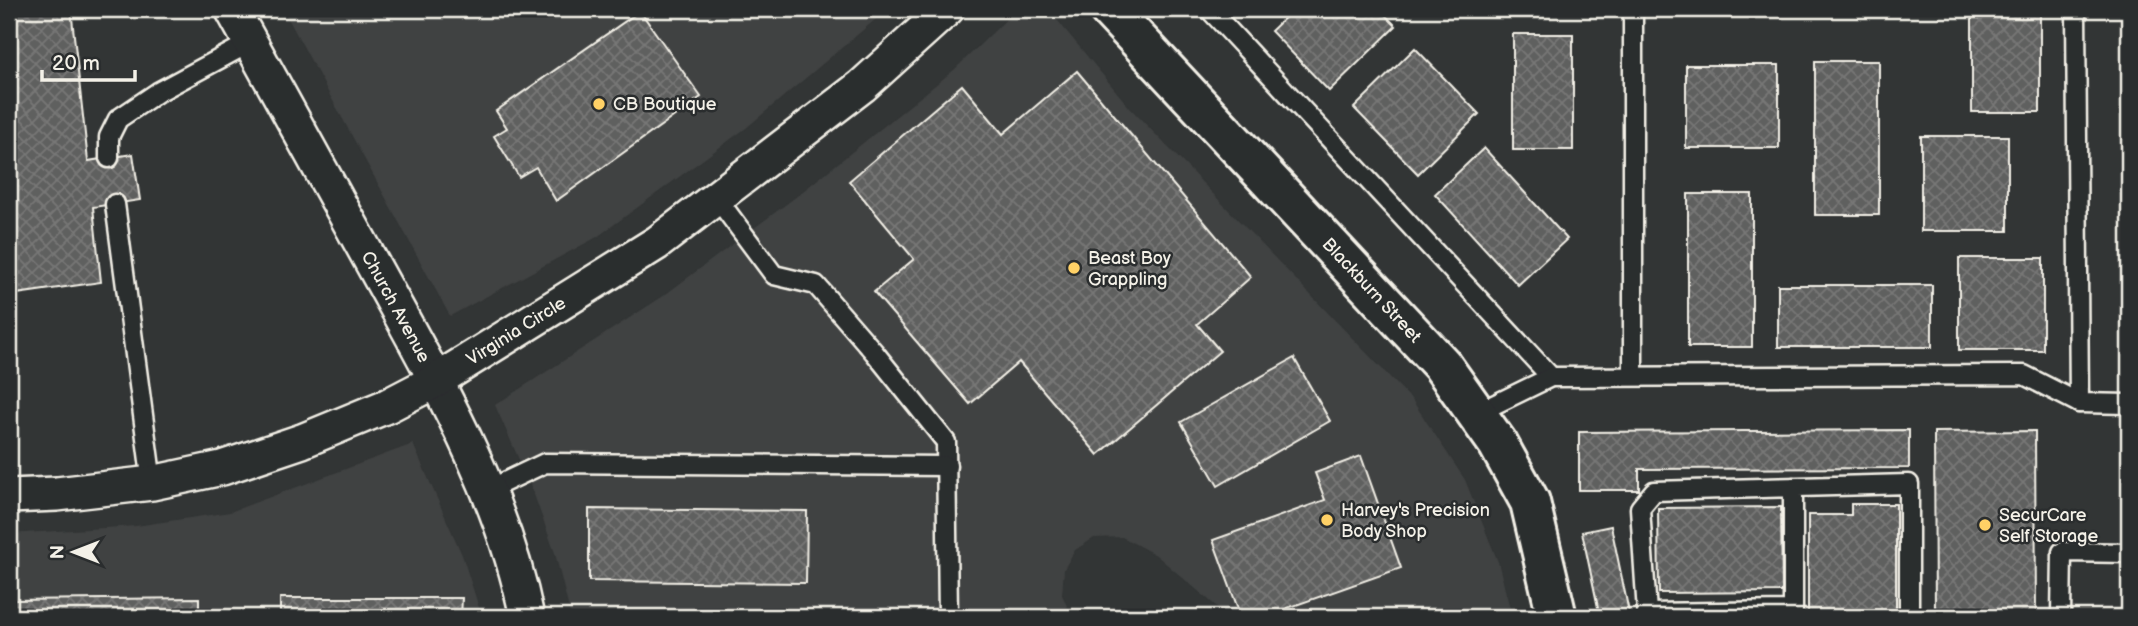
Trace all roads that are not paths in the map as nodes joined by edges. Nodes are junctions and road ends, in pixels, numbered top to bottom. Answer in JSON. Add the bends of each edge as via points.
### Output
{"nodes":[{"id":1,"x":232,"y":9,"type":"edge"},
{"id":2,"x":947,"y":9,"type":"edge"},
{"id":3,"x":1209,"y":9,"type":"edge"},
{"id":4,"x":1633,"y":9,"type":"edge"},
{"id":5,"x":2076,"y":9,"type":"edge"},
{"id":6,"x":1118,"y":12,"type":"edge"},
{"id":7,"x":251,"y":42,"type":"junction"},
{"id":8,"x":109,"y":158,"type":"dead end"},
{"id":9,"x":716,"y":197,"type":"junction"},
{"id":10,"x":115,"y":204,"type":"dead end"},
{"id":11,"x":1633,"y":376,"type":"junction"},
{"id":12,"x":1551,"y":377,"type":"junction"},
{"id":13,"x":437,"y":380,"type":"junction"},
{"id":14,"x":2079,"y":403,"type":"junction"},
{"id":15,"x":2129,"y":404,"type":"edge"},
{"id":16,"x":1477,"y":414,"type":"junction"},
{"id":17,"x":947,"y":466,"type":"junction"},
{"id":18,"x":152,"y":483,"type":"junction"},
{"id":19,"x":1793,"y":487,"type":"junction"},
{"id":20,"x":488,"y":490,"type":"junction"},
{"id":21,"x":9,"y":496,"type":"edge"},
{"id":22,"x":2129,"y":553,"type":"edge"},
{"id":23,"x":527,"y":617,"type":"edge"},
{"id":24,"x":948,"y":617,"type":"edge"},
{"id":25,"x":1557,"y":617,"type":"edge"},
{"id":26,"x":1909,"y":617,"type":"edge"},
{"id":27,"x":2061,"y":617,"type":"edge"}],
"edges":[{"from":1,"to":7,"type":"street","name":"Church Avenue"},
{"from":2,"to":9,"type":"street","name":"Virginia Circle","via":[[862,86]]},
{"from":3,"to":12,"type":"lane"},
{"from":4,"to":11,"type":"lane"},
{"from":5,"to":14,"type":"lane"},
{"from":6,"to":16,"type":"street","name":"Blackburn Street","via":[[1442,365]]},
{"from":7,"to":8,"type":"lane","via":[[118,119],[110,137]]},
{"from":7,"to":13,"type":"street","name":"Church Avenue"},
{"from":9,"to":13,"type":"street","name":"Virginia Circle","via":[[657,243]]},
{"from":9,"to":17,"type":"lane","via":[[774,275],[816,285],[874,352],[946,442]]},
{"from":10,"to":18,"type":"lane"},
{"from":11,"to":12,"type":"lane"},
{"from":11,"to":14,"type":"lane","via":[[2024,375]]},
{"from":12,"to":16,"type":"lane"},
{"from":13,"to":18,"type":"street","name":"Virginia Circle","via":[[302,441],[222,468]]},
{"from":13,"to":20,"type":"street","name":"Church Avenue"},
{"from":14,"to":15,"type":"lane"},
{"from":16,"to":25,"type":"street","name":"Blackburn Street","via":[[1530,502]]},
{"from":17,"to":20,"type":"lane","via":[[545,463]]},
{"from":17,"to":24,"type":"lane"},
{"from":18,"to":21,"type":"street","name":"Virginia Circle"},
{"from":19,"to":19,"type":"lane","via":[[1654,491],[1640,508],[1647,613],[1793,611]]},
{"from":19,"to":26,"type":"lane","via":[[1909,484]]},
{"from":20,"to":23,"type":"street","name":"Church Avenue","via":[[512,555]]},
{"from":22,"to":27,"type":"lane","via":[[2062,552]]}]}
